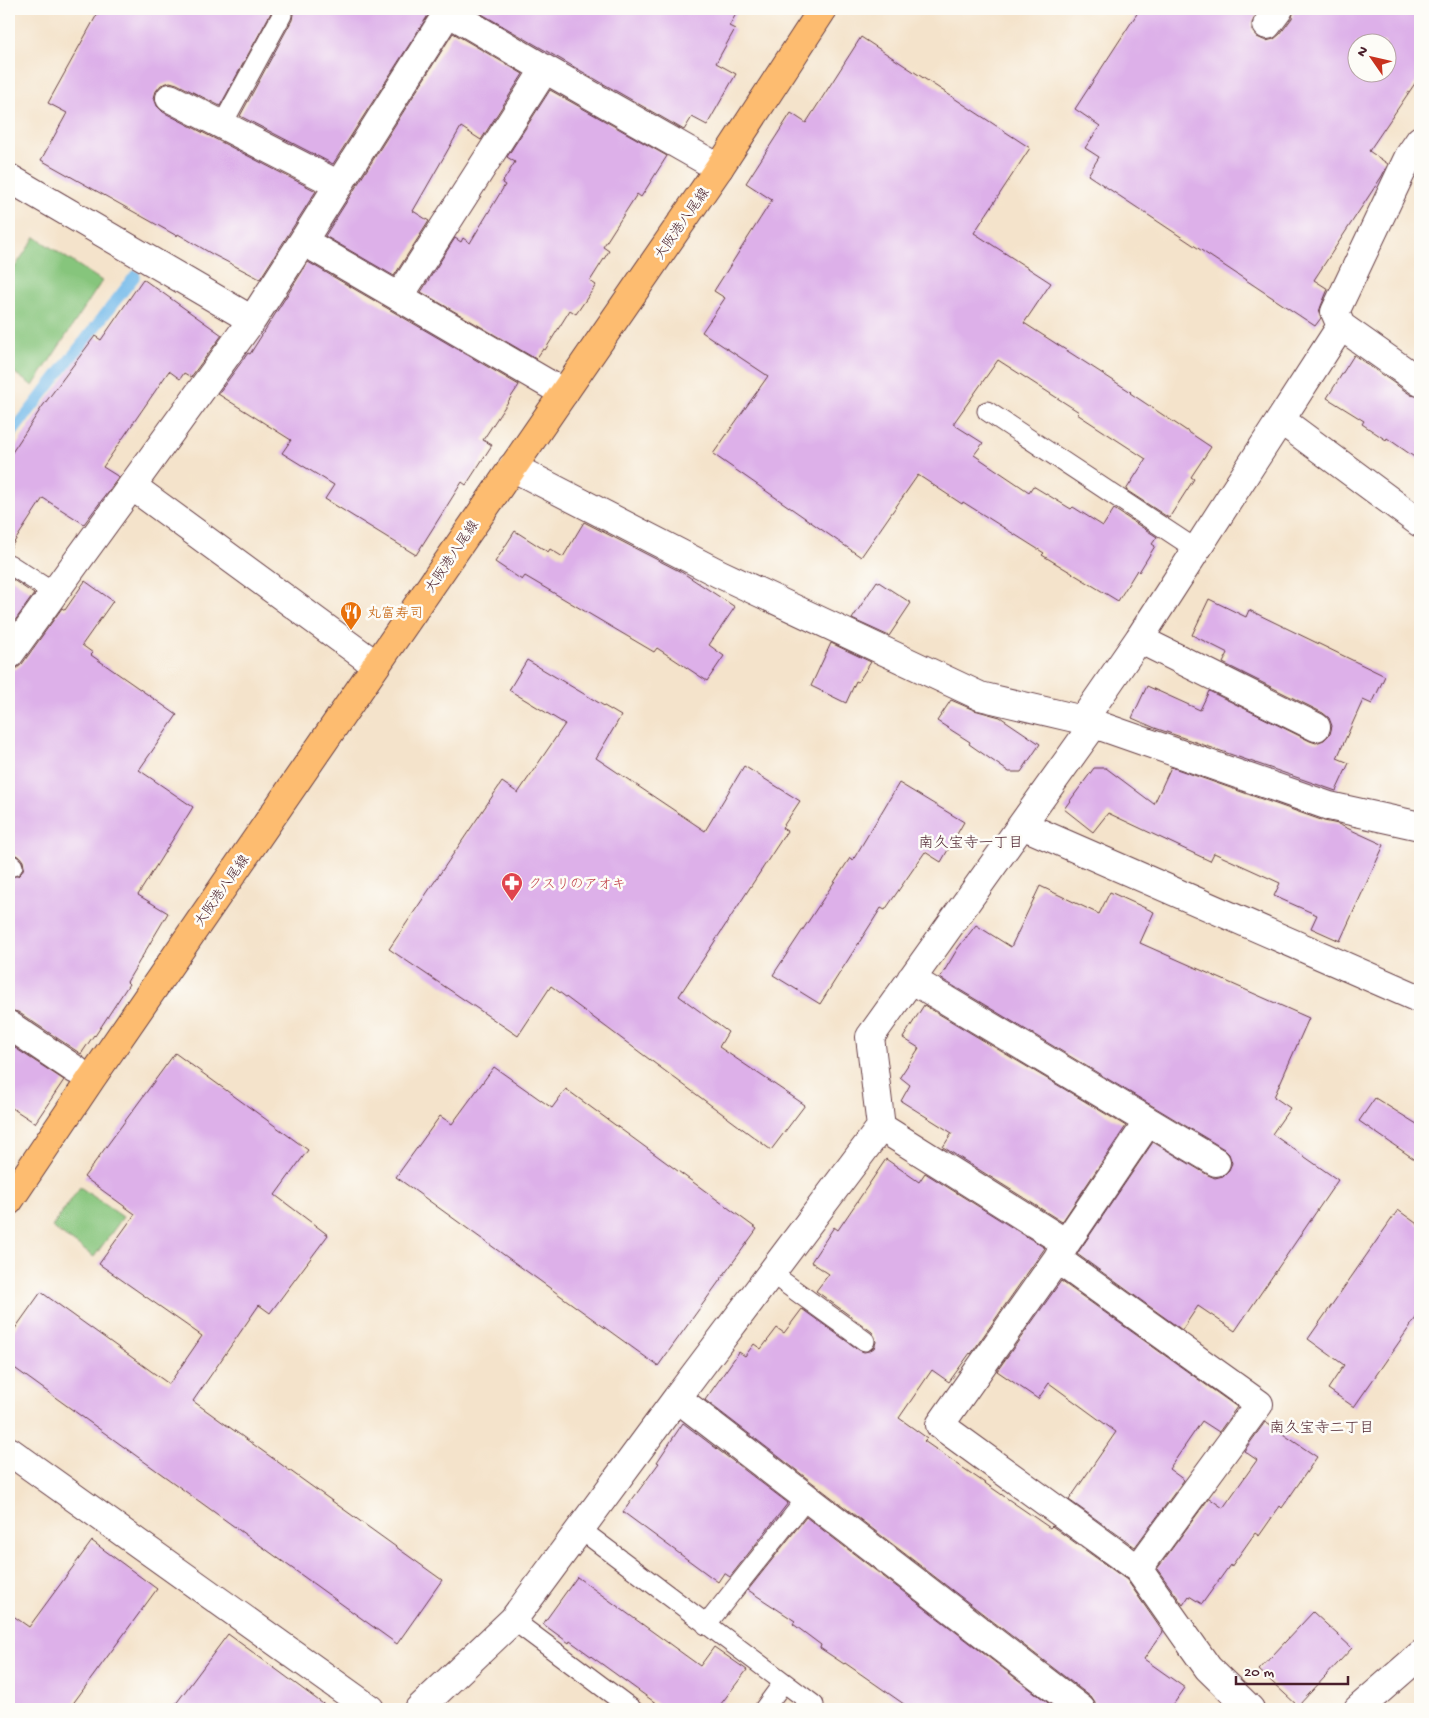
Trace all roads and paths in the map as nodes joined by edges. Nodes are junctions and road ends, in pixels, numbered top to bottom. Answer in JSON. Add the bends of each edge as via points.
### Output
{"nodes":[{"id":1,"x":823,"y":9,"type":"edge"},
{"id":2,"x":449,"y":10,"type":"edge"},
{"id":3,"x":282,"y":15,"type":"dead end"},
{"id":4,"x":545,"y":70,"type":"junction"},
{"id":5,"x":170,"y":98,"type":"dead end"},
{"id":6,"x":222,"y":126,"type":"junction"},
{"id":7,"x":1420,"y":140,"type":"edge"},
{"id":8,"x":719,"y":168,"type":"junction"},
{"id":9,"x":9,"y":178,"type":"edge"},
{"id":10,"x":338,"y":186,"type":"junction"},
{"id":11,"x":304,"y":241,"type":"junction"},
{"id":12,"x":399,"y":297,"type":"junction"},
{"id":13,"x":252,"y":320,"type":"junction"},
{"id":14,"x":1341,"y":326,"type":"junction"},
{"id":15,"x":1420,"y":382,"type":"edge"},
{"id":16,"x":564,"y":393,"type":"junction"},
{"id":17,"x":987,"y":411,"type":"dead end"},
{"id":18,"x":1281,"y":420,"type":"junction"},
{"id":19,"x":512,"y":467,"type":"junction"},
{"id":20,"x":132,"y":486,"type":"junction"},
{"id":21,"x":1420,"y":523,"type":"edge"},
{"id":22,"x":1197,"y":550,"type":"junction"},
{"id":23,"x":9,"y":564,"type":"edge"},
{"id":24,"x":54,"y":593,"type":"junction"},
{"id":25,"x":1139,"y":639,"type":"junction"},
{"id":26,"x":9,"y":656,"type":"edge"},
{"id":27,"x":376,"y":665,"type":"junction"},
{"id":28,"x":1088,"y":722,"type":"junction"},
{"id":29,"x":1316,"y":727,"type":"dead end"},
{"id":30,"x":1022,"y":825,"type":"junction"},
{"id":31,"x":1420,"y":826,"type":"edge"},
{"id":32,"x":911,"y":979,"type":"junction"},
{"id":33,"x":1420,"y":999,"type":"edge"},
{"id":34,"x":9,"y":1025,"type":"edge"},
{"id":35,"x":76,"y":1070,"type":"dead end"},
{"id":36,"x":1148,"y":1122,"type":"junction"},
{"id":37,"x":881,"y":1127,"type":"junction"},
{"id":38,"x":1216,"y":1162,"type":"dead end"},
{"id":39,"x":9,"y":1201,"type":"edge"},
{"id":40,"x":1062,"y":1251,"type":"junction"},
{"id":41,"x":771,"y":1273,"type":"junction"},
{"id":42,"x":866,"y":1341,"type":"dead end"},
{"id":43,"x":677,"y":1398,"type":"junction"},
{"id":44,"x":9,"y":1451,"type":"edge"},
{"id":45,"x":808,"y":1498,"type":"junction"},
{"id":46,"x":580,"y":1530,"type":"junction"},
{"id":47,"x":1138,"y":1569,"type":"junction"},
{"id":48,"x":513,"y":1620,"type":"junction"},
{"id":49,"x":706,"y":1625,"type":"junction"},
{"id":50,"x":1420,"y":1655,"type":"edge"},
{"id":51,"x":783,"y":1683,"type":"junction"},
{"id":52,"x":814,"y":1705,"type":"dead end"},
{"id":53,"x":370,"y":1709,"type":"edge"},
{"id":54,"x":419,"y":1709,"type":"edge"},
{"id":55,"x":632,"y":1709,"type":"edge"},
{"id":56,"x":764,"y":1709,"type":"edge"},
{"id":57,"x":1081,"y":1709,"type":"edge"},
{"id":58,"x":1250,"y":1709,"type":"edge"},
{"id":59,"x":1358,"y":1709,"type":"edge"}],
"edges":[{"from":1,"to":8,"type":"main road","name":"大阪港八尾線"},
{"from":2,"to":4,"type":"street"},
{"from":2,"to":10,"type":"street"},
{"from":3,"to":6,"type":"lane"},
{"from":4,"to":8,"type":"street"},
{"from":4,"to":12,"type":"street"},
{"from":5,"to":6,"type":"street"},
{"from":6,"to":10,"type":"street"},
{"from":7,"to":14,"type":"street","via":[[1409,156],[1335,312]]},
{"from":8,"to":16,"type":"main road","name":"大阪港八尾線"},
{"from":9,"to":13,"type":"street"},
{"from":10,"to":11,"type":"street"},
{"from":11,"to":12,"type":"street"},
{"from":11,"to":13,"type":"street"},
{"from":12,"to":16,"type":"street"},
{"from":13,"to":20,"type":"street"},
{"from":14,"to":15,"type":"street"},
{"from":14,"to":18,"type":"street"},
{"from":16,"to":19,"type":"main road","name":"大阪港八尾線"},
{"from":17,"to":22,"type":"lane"},
{"from":18,"to":21,"type":"street"},
{"from":18,"to":22,"type":"street"},
{"from":19,"to":27,"type":"main road","name":"大阪港八尾線"},
{"from":19,"to":28,"type":"street","via":[[718,574],[980,696]]},
{"from":20,"to":24,"type":"street"},
{"from":20,"to":27,"type":"street"},
{"from":22,"to":25,"type":"street"},
{"from":23,"to":24,"type":"lane"},
{"from":24,"to":26,"type":"street"},
{"from":25,"to":28,"type":"street"},
{"from":25,"to":29,"type":"street"},
{"from":27,"to":39,"type":"main road","name":"大阪港八尾線"},
{"from":28,"to":30,"type":"street"},
{"from":28,"to":31,"type":"street","via":[[1329,806]]},
{"from":30,"to":32,"type":"street"},
{"from":30,"to":33,"type":"street"},
{"from":32,"to":36,"type":"street"},
{"from":32,"to":37,"type":"street","via":[[870,1037]]},
{"from":34,"to":35,"type":"street"},
{"from":36,"to":38,"type":"street"},
{"from":36,"to":40,"type":"street"},
{"from":37,"to":40,"type":"street"},
{"from":37,"to":41,"type":"street"},
{"from":40,"to":47,"type":"street","via":[[1259,1404]]},
{"from":40,"to":47,"type":"street","via":[[940,1425]]},
{"from":41,"to":42,"type":"lane"},
{"from":41,"to":43,"type":"street"},
{"from":43,"to":45,"type":"street"},
{"from":43,"to":46,"type":"street"},
{"from":44,"to":53,"type":"street"},
{"from":45,"to":49,"type":"lane"},
{"from":45,"to":57,"type":"street"},
{"from":46,"to":48,"type":"street"},
{"from":46,"to":49,"type":"lane"},
{"from":47,"to":58,"type":"street","via":[[1208,1668]]},
{"from":48,"to":54,"type":"street"},
{"from":48,"to":55,"type":"lane"},
{"from":49,"to":51,"type":"lane"},
{"from":50,"to":59,"type":"street"},
{"from":51,"to":52,"type":"lane"},
{"from":51,"to":56,"type":"lane"}]}
